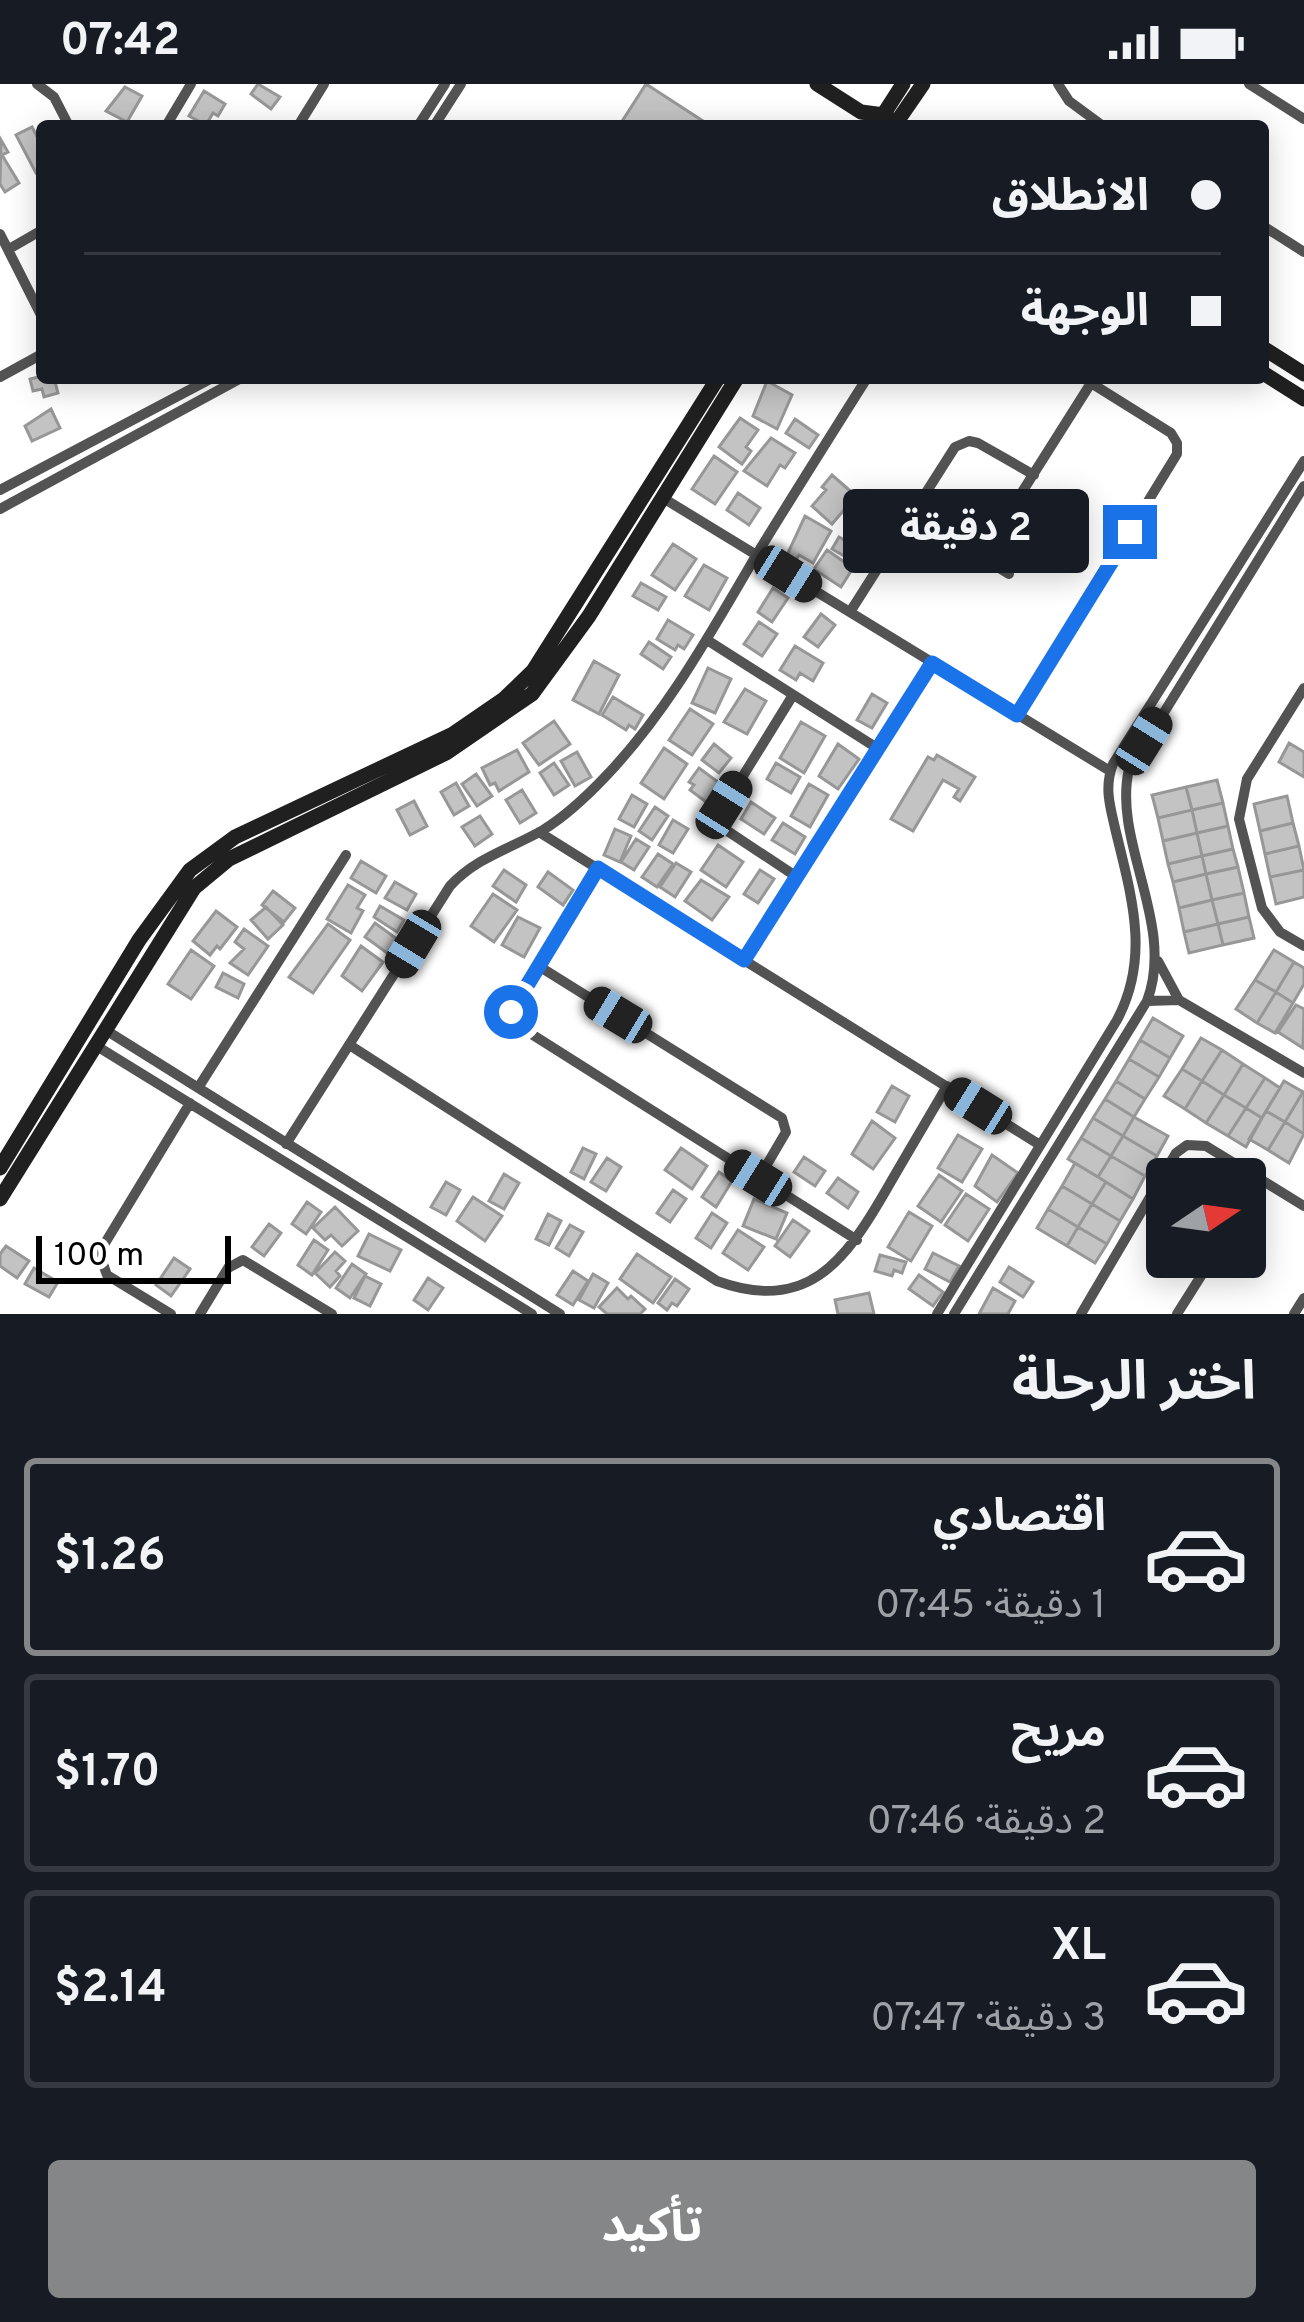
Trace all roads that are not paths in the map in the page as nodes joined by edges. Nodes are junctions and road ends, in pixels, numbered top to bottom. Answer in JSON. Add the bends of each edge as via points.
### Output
{"nodes":[{"id":1,"x":37,"y":84,"type":"edge"},
{"id":2,"x":63,"y":84,"type":"edge"},
{"id":3,"x":191,"y":84,"type":"edge"},
{"id":4,"x":323,"y":84,"type":"edge"},
{"id":5,"x":445,"y":84,"type":"edge"},
{"id":6,"x":461,"y":84,"type":"edge"},
{"id":7,"x":817,"y":84,"type":"edge"},
{"id":8,"x":903,"y":84,"type":"edge"},
{"id":9,"x":923,"y":84,"type":"edge"},
{"id":10,"x":1058,"y":84,"type":"edge"},
{"id":11,"x":1249,"y":84,"type":"edge"},
{"id":12,"x":54,"y":98,"type":"junction"},
{"id":13,"x":1304,"y":119,"type":"edge"},
{"id":14,"x":66,"y":120,"type":"edge"},
{"id":15,"x":170,"y":120,"type":"edge"},
{"id":16,"x":302,"y":120,"type":"edge"},
{"id":17,"x":422,"y":120,"type":"edge"},
{"id":18,"x":438,"y":120,"type":"edge"},
{"id":19,"x":880,"y":120,"type":"edge"},
{"id":20,"x":884,"y":120,"type":"edge"},
{"id":21,"x":885,"y":120,"type":"edge"},
{"id":22,"x":1095,"y":120,"type":"edge"},
{"id":23,"x":1269,"y":230,"type":"edge"},
{"id":24,"x":36,"y":233,"type":"edge"},
{"id":25,"x":0,"y":234,"type":"edge"},
{"id":26,"x":9,"y":249,"type":"junction"},
{"id":27,"x":1304,"y":252,"type":"edge"},
{"id":28,"x":36,"y":305,"type":"edge"},
{"id":29,"x":1269,"y":352,"type":"edge"},
{"id":30,"x":36,"y":358,"type":"edge"},
{"id":31,"x":1302,"y":366,"type":"edge"},
{"id":32,"x":0,"y":377,"type":"edge"},
{"id":33,"x":1269,"y":378,"type":"edge"},
{"id":34,"x":201,"y":384,"type":"edge"},
{"id":35,"x":231,"y":384,"type":"edge"},
{"id":36,"x":715,"y":384,"type":"edge"},
{"id":37,"x":733,"y":384,"type":"edge"},
{"id":38,"x":863,"y":384,"type":"edge"},
{"id":39,"x":1085,"y":384,"type":"edge"},
{"id":40,"x":1093,"y":384,"type":"edge"},
{"id":41,"x":1304,"y":399,"type":"edge"},
{"id":42,"x":145,"y":416,"type":"junction"},
{"id":43,"x":152,"y":429,"type":"junction"},
{"id":44,"x":1304,"y":461,"type":"edge"},
{"id":45,"x":1034,"y":475,"type":"junction"},
{"id":46,"x":1304,"y":486,"type":"edge"},
{"id":47,"x":0,"y":490,"type":"edge"},
{"id":48,"x":663,"y":498,"type":"junction"},
{"id":49,"x":1292,"y":506,"type":"junction"},
{"id":50,"x":0,"y":509,"type":"edge"},
{"id":51,"x":1304,"y":513,"type":"edge"},
{"id":52,"x":908,"y":520,"type":"junction"},
{"id":53,"x":757,"y":555,"type":"junction"},
{"id":54,"x":981,"y":557,"type":"junction"},
{"id":55,"x":1009,"y":574,"type":"dead end"},
{"id":56,"x":850,"y":612,"type":"junction"},
{"id":57,"x":582,"y":613,"type":"junction"},
{"id":58,"x":1201,"y":622,"type":"junction"},
{"id":59,"x":1214,"y":629,"type":"junction"},
{"id":60,"x":707,"y":640,"type":"junction"},
{"id":61,"x":932,"y":663,"type":"junction"},
{"id":62,"x":1304,"y":688,"type":"edge"},
{"id":63,"x":793,"y":695,"type":"junction"},
{"id":64,"x":1017,"y":715,"type":"junction"},
{"id":65,"x":877,"y":748,"type":"junction"},
{"id":66,"x":1110,"y":771,"type":"junction"},
{"id":67,"x":539,"y":832,"type":"junction"},
{"id":68,"x":346,"y":855,"type":"dead end"},
{"id":69,"x":598,"y":868,"type":"junction"},
{"id":70,"x":797,"y":877,"type":"junction"},
{"id":71,"x":1143,"y":885,"type":"junction"},
{"id":72,"x":1129,"y":887,"type":"junction"},
{"id":73,"x":146,"y":945,"type":"junction"},
{"id":74,"x":1304,"y":946,"type":"edge"},
{"id":75,"x":1156,"y":955,"type":"junction"},
{"id":76,"x":744,"y":960,"type":"junction"},
{"id":77,"x":537,"y":965,"type":"junction"},
{"id":78,"x":1179,"y":1000,"type":"junction"},
{"id":79,"x":1148,"y":1001,"type":"junction"},
{"id":80,"x":99,"y":1037,"type":"junction"},
{"id":81,"x":351,"y":1046,"type":"junction"},
{"id":82,"x":1304,"y":1073,"type":"edge"},
{"id":83,"x":947,"y":1087,"type":"junction"},
{"id":84,"x":198,"y":1088,"type":"junction"},
{"id":85,"x":190,"y":1103,"type":"junction"},
{"id":86,"x":286,"y":1144,"type":"junction"},
{"id":87,"x":1040,"y":1145,"type":"junction"},
{"id":88,"x":1175,"y":1158,"type":"edge"},
{"id":89,"x":1226,"y":1158,"type":"edge"},
{"id":90,"x":320,"y":1165,"type":"junction"},
{"id":91,"x":0,"y":1168,"type":"edge"},
{"id":92,"x":312,"y":1178,"type":"junction"},
{"id":93,"x":758,"y":1178,"type":"junction"},
{"id":94,"x":1266,"y":1182,"type":"edge"},
{"id":95,"x":0,"y":1199,"type":"edge"},
{"id":96,"x":1146,"y":1206,"type":"edge"},
{"id":97,"x":1304,"y":1206,"type":"edge"},
{"id":98,"x":857,"y":1240,"type":"junction"},
{"id":99,"x":974,"y":1270,"type":"junction"},
{"id":100,"x":1200,"y":1278,"type":"edge"},
{"id":101,"x":1304,"y":1298,"type":"edge"},
{"id":102,"x":171,"y":1314,"type":"edge"},
{"id":103,"x":200,"y":1314,"type":"edge"},
{"id":104,"x":332,"y":1314,"type":"edge"},
{"id":105,"x":532,"y":1314,"type":"edge"},
{"id":106,"x":560,"y":1314,"type":"edge"},
{"id":107,"x":937,"y":1314,"type":"edge"},
{"id":108,"x":954,"y":1314,"type":"edge"},
{"id":109,"x":1081,"y":1314,"type":"edge"},
{"id":110,"x":1177,"y":1314,"type":"edge"},
{"id":111,"x":1294,"y":1314,"type":"edge"}],
"edges":[{"from":1,"to":12,"type":"street"},
{"from":2,"to":12,"type":"street"},
{"from":3,"to":15,"type":"street"},
{"from":4,"to":16,"type":"street"},
{"from":5,"to":17,"type":"street"},
{"from":6,"to":18,"type":"street"},
{"from":7,"to":19,"type":"street"},
{"from":8,"to":20,"type":"street"},
{"from":9,"to":21,"type":"street"},
{"from":10,"to":22,"type":"street"},
{"from":11,"to":13,"type":"street"},
{"from":12,"to":14,"type":"street"},
{"from":23,"to":27,"type":"street"},
{"from":24,"to":26,"type":"street"},
{"from":25,"to":26,"type":"street"},
{"from":26,"to":28,"type":"street"},
{"from":29,"to":31,"type":"street"},
{"from":30,"to":32,"type":"street"},
{"from":33,"to":41,"type":"street"},
{"from":34,"to":42,"type":"street"},
{"from":35,"to":43,"type":"street"},
{"from":36,"to":57,"type":"street"},
{"from":37,"to":48,"type":"street"},
{"from":38,"to":53,"type":"street"},
{"from":39,"to":45,"type":"street"},
{"from":40,"to":64,"type":"street","via":[[1171,433],[1178,454]]},
{"from":42,"to":43,"type":"street"},
{"from":42,"to":47,"type":"street"},
{"from":43,"to":50,"type":"street"},
{"from":44,"to":58,"type":"street"},
{"from":45,"to":52,"type":"street","via":[[964,442]]},
{"from":45,"to":54,"type":"street"},
{"from":46,"to":49,"type":"street"},
{"from":48,"to":53,"type":"street"},
{"from":48,"to":57,"type":"street"},
{"from":49,"to":51,"type":"street"},
{"from":49,"to":59,"type":"street"},
{"from":52,"to":54,"type":"street"},
{"from":52,"to":56,"type":"street"},
{"from":53,"to":56,"type":"street"},
{"from":53,"to":60,"type":"street"},
{"from":54,"to":55,"type":"street"},
{"from":56,"to":61,"type":"street"},
{"from":57,"to":73,"type":"street","via":[[549,676],[514,709],[446,753],[230,859]]},
{"from":58,"to":59,"type":"street"},
{"from":58,"to":66,"type":"street"},
{"from":59,"to":71,"type":"street","via":[[1129,769],[1126,799]]},
{"from":60,"to":63,"type":"street"},
{"from":60,"to":67,"type":"street","via":[[627,752]]},
{"from":61,"to":64,"type":"street"},
{"from":61,"to":65,"type":"street"},
{"from":62,"to":74,"type":"street","via":[[1247,779],[1239,808],[1262,908]]},
{"from":63,"to":65,"type":"street"},
{"from":63,"to":70,"type":"street","via":[[721,818],[731,834]]},
{"from":64,"to":66,"type":"street"},
{"from":65,"to":70,"type":"street"},
{"from":66,"to":72,"type":"street","via":[[1108,797]]},
{"from":67,"to":69,"type":"street"},
{"from":67,"to":81,"type":"street","via":[[483,858],[450,886]]},
{"from":68,"to":84,"type":"street"},
{"from":69,"to":76,"type":"street"},
{"from":69,"to":77,"type":"street"},
{"from":70,"to":76,"type":"street"},
{"from":71,"to":72,"type":"street"},
{"from":71,"to":75,"type":"street"},
{"from":72,"to":87,"type":"street","via":[[1138,930],[1132,986]]},
{"from":73,"to":80,"type":"street"},
{"from":73,"to":91,"type":"street"},
{"from":75,"to":78,"type":"street"},
{"from":75,"to":79,"type":"street"},
{"from":76,"to":83,"type":"street"},
{"from":77,"to":93,"type":"street","via":[[511,1007],[517,1027]]},
{"from":77,"to":93,"type":"street","via":[[782,1118],[786,1132]]},
{"from":78,"to":79,"type":"street"},
{"from":78,"to":82,"type":"street"},
{"from":79,"to":99,"type":"street"},
{"from":80,"to":84,"type":"street"},
{"from":80,"to":85,"type":"street"},
{"from":80,"to":95,"type":"street"},
{"from":81,"to":86,"type":"street"},
{"from":81,"to":98,"type":"street","via":[[733,1288],[799,1288],[828,1273]]},
{"from":83,"to":87,"type":"street"},
{"from":83,"to":98,"type":"street"},
{"from":84,"to":86,"type":"street"},
{"from":85,"to":92,"type":"street"},
{"from":85,"to":102,"type":"street","via":[[99,1253],[107,1275]]},
{"from":86,"to":90,"type":"street"},
{"from":87,"to":99,"type":"street"},
{"from":88,"to":89,"type":"street","via":[[1193,1143]]},
{"from":90,"to":92,"type":"street"},
{"from":90,"to":106,"type":"street"},
{"from":92,"to":105,"type":"street"},
{"from":93,"to":98,"type":"street"},
{"from":94,"to":97,"type":"street"},
{"from":96,"to":109,"type":"street"},
{"from":99,"to":107,"type":"street"},
{"from":99,"to":108,"type":"street"},
{"from":100,"to":110,"type":"street"},
{"from":101,"to":111,"type":"street"},
{"from":103,"to":104,"type":"street","via":[[239,1260]]}]}
